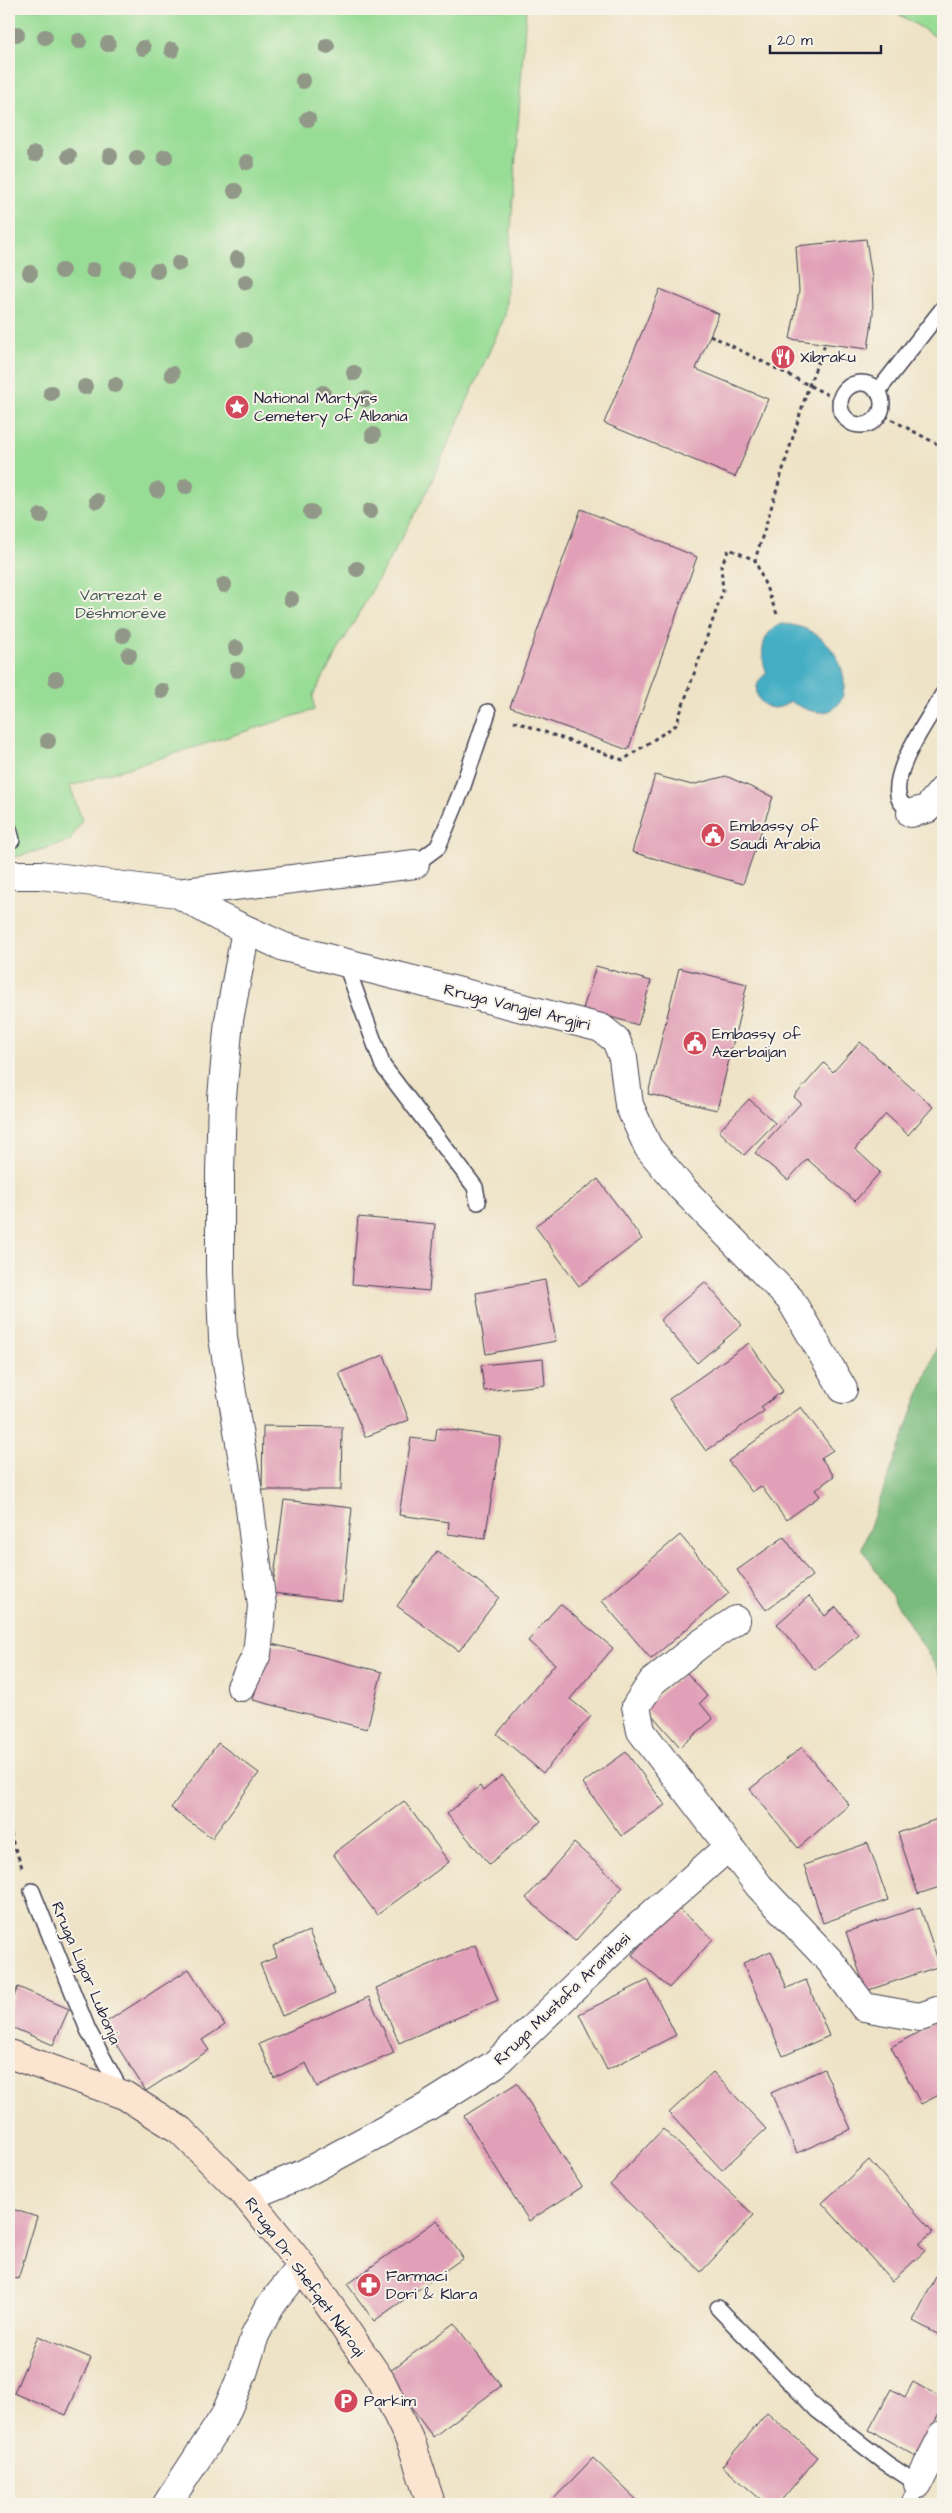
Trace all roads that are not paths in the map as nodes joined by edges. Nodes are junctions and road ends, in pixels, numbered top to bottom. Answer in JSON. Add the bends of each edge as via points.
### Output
{"nodes":[{"id":1,"x":943,"y":308,"type":"edge"},
{"id":2,"x":878,"y":391,"type":"junction"},
{"id":3,"x":943,"y":694,"type":"edge"},
{"id":4,"x":488,"y":712,"type":"road end"},
{"id":5,"x":943,"y":790,"type":"edge"},
{"id":6,"x":910,"y":813,"type":"joint"},
{"id":7,"x":415,"y":864,"type":"joint"},
{"id":8,"x":9,"y":875,"type":"edge"},
{"id":9,"x":177,"y":893,"type":"junction"},
{"id":10,"x":246,"y":930,"type":"junction"},
{"id":11,"x":346,"y":965,"type":"junction"},
{"id":12,"x":478,"y":1202,"type":"dead end"},
{"id":13,"x":843,"y":1389,"type":"dead end"},
{"id":14,"x":736,"y":1620,"type":"dead end"},
{"id":15,"x":241,"y":1687,"type":"dead end"},
{"id":16,"x":728,"y":1846,"type":"junction"},
{"id":17,"x":32,"y":1891,"type":"road end"},
{"id":18,"x":943,"y":2009,"type":"edge"},
{"id":19,"x":9,"y":2054,"type":"edge"},
{"id":20,"x":124,"y":2095,"type":"junction"},
{"id":21,"x":247,"y":2196,"type":"junction"},
{"id":22,"x":302,"y":2266,"type":"junction"},
{"id":23,"x":718,"y":2308,"type":"dead end"},
{"id":24,"x":943,"y":2436,"type":"edge"},
{"id":25,"x":913,"y":2494,"type":"edge"},
{"id":26,"x":167,"y":2504,"type":"edge"},
{"id":27,"x":431,"y":2504,"type":"edge"}],
"edges":[{"from":1,"to":2,"type":"lane"},
{"from":2,"to":2,"type":"lane","via":[[882,402],[876,419],[864,425],[851,423],[842,414],[842,394],[852,385],[866,384]]},
{"from":3,"to":6,"type":"lane","via":[[903,766],[897,784],[900,800]]},
{"from":4,"to":7,"type":"lane","via":[[438,847]]},
{"from":5,"to":6,"type":"street","via":[[927,809]]},
{"from":7,"to":9,"type":"street"},
{"from":8,"to":9,"type":"street","name":"Rruga Vangjel Argjiri","via":[[40,875]]},
{"from":9,"to":10,"type":"street","name":"Rruga Vangjel Argjiri"},
{"from":10,"to":11,"type":"street","name":"Rruga Vangjel Argjiri","via":[[284,947]]},
{"from":10,"to":15,"type":"street","via":[[229,1020],[222,1097],[220,1183],[222,1338],[248,1492],[262,1606],[257,1654]]},
{"from":11,"to":12,"type":"lane","via":[[383,1066],[475,1187]]},
{"from":11,"to":13,"type":"street","name":"Rruga Vangjel Argjiri","via":[[601,1028],[616,1040],[623,1058],[629,1105],[648,1147],[681,1187],[790,1299]]},
{"from":14,"to":16,"type":"street","via":[[652,1682],[636,1706],[641,1731]]},
{"from":16,"to":18,"type":"street","via":[[758,1886],[830,1961],[864,2007],[920,2017]]},
{"from":16,"to":21,"type":"street","name":"Rruga Mustafa Aranitasi","via":[[630,1934],[495,2064],[427,2107],[304,2174]]},
{"from":17,"to":20,"type":"lane","name":"Rruga Ligor Lubonja","via":[[88,2030]]},
{"from":19,"to":20,"type":"main road","name":"Rruga Dr. Shefqet Ndroqi"},
{"from":20,"to":21,"type":"main road","name":"Rruga Dr. Shefqet Ndroqi","via":[[180,2130]]},
{"from":21,"to":22,"type":"main road","name":"Rruga Dr. Shefqet Ndroqi"},
{"from":22,"to":26,"type":"street","via":[[270,2306],[255,2335],[224,2417]]},
{"from":22,"to":27,"type":"main road","name":"Rruga Dr. Shefqet Ndroqi","via":[[381,2381],[412,2445]]},
{"from":23,"to":25,"type":"lane","via":[[817,2410],[886,2463]]},
{"from":24,"to":25,"type":"street"}]}
